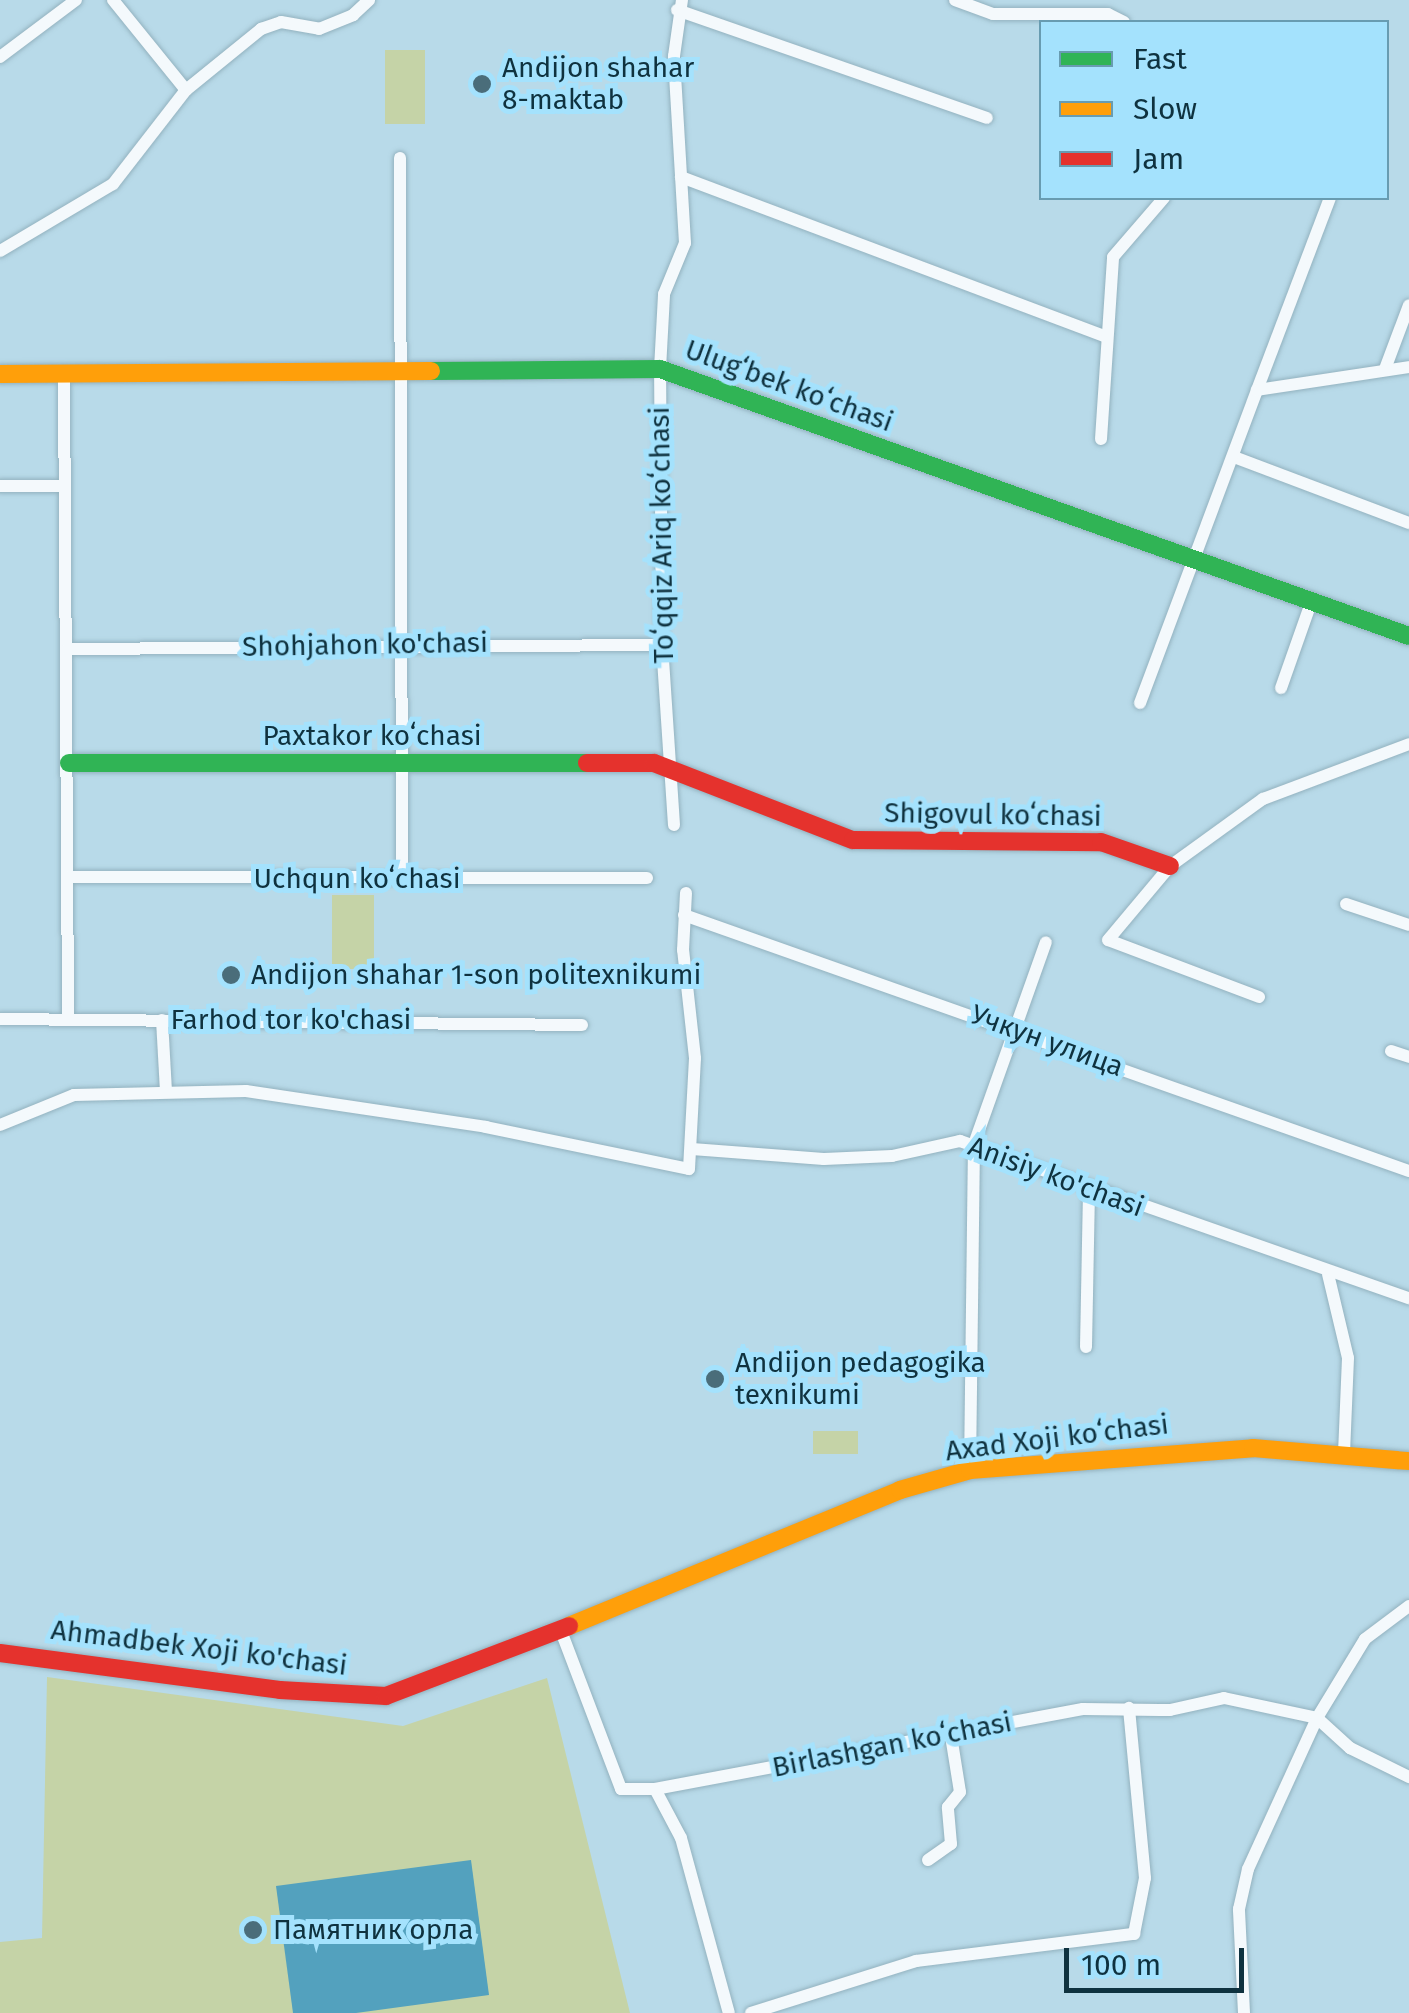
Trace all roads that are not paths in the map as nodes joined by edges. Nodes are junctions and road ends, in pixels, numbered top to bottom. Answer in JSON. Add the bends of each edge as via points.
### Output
{"nodes":[{"id":1,"x":76,"y":0,"type":"edge"},
{"id":2,"x":112,"y":0,"type":"edge"},
{"id":3,"x":369,"y":0,"type":"edge"},
{"id":4,"x":955,"y":0,"type":"edge"},
{"id":5,"x":679,"y":5,"type":"edge"},
{"id":6,"x":1120,"y":20,"type":"edge"},
{"id":7,"x":0,"y":57,"type":"edge"},
{"id":8,"x":186,"y":90,"type":"junction"},
{"id":9,"x":986,"y":118,"type":"dead end"},
{"id":10,"x":400,"y":158,"type":"dead end"},
{"id":11,"x":681,"y":177,"type":"junction"},
{"id":12,"x":717,"y":188,"type":"junction"},
{"id":13,"x":1162,"y":200,"type":"edge"},
{"id":14,"x":1329,"y":200,"type":"edge"},
{"id":15,"x":682,"y":204,"type":"junction"},
{"id":16,"x":0,"y":251,"type":"edge"},
{"id":17,"x":1409,"y":305,"type":"edge"},
{"id":18,"x":1104,"y":336,"type":"junction"},
{"id":19,"x":1409,"y":367,"type":"edge"},
{"id":20,"x":660,"y":369,"type":"junction"},
{"id":21,"x":1385,"y":369,"type":"junction"},
{"id":22,"x":402,"y":373,"type":"junction"},
{"id":23,"x":0,"y":374,"type":"edge"},
{"id":24,"x":64,"y":376,"type":"junction"},
{"id":25,"x":1257,"y":390,"type":"junction"},
{"id":26,"x":1102,"y":439,"type":"dead end"},
{"id":27,"x":1234,"y":457,"type":"junction"},
{"id":28,"x":0,"y":486,"type":"edge"},
{"id":29,"x":62,"y":486,"type":"junction"},
{"id":30,"x":1409,"y":524,"type":"edge"},
{"id":31,"x":1192,"y":562,"type":"junction"},
{"id":32,"x":1311,"y":602,"type":"junction"},
{"id":33,"x":1409,"y":636,"type":"edge"},
{"id":34,"x":401,"y":645,"type":"junction"},
{"id":35,"x":662,"y":645,"type":"junction"},
{"id":36,"x":68,"y":650,"type":"junction"},
{"id":37,"x":1281,"y":688,"type":"dead end"},
{"id":38,"x":1140,"y":703,"type":"dead end"},
{"id":39,"x":1409,"y":744,"type":"edge"},
{"id":40,"x":402,"y":763,"type":"junction"},
{"id":41,"x":69,"y":764,"type":"junction"},
{"id":42,"x":672,"y":773,"type":"junction"},
{"id":43,"x":674,"y":825,"type":"dead end"},
{"id":44,"x":1170,"y":866,"type":"junction"},
{"id":45,"x":68,"y":878,"type":"junction"},
{"id":46,"x":647,"y":878,"type":"dead end"},
{"id":47,"x":402,"y":879,"type":"junction"},
{"id":48,"x":686,"y":893,"type":"dead end"},
{"id":49,"x":1346,"y":904,"type":"dead end"},
{"id":50,"x":684,"y":915,"type":"junction"},
{"id":51,"x":1409,"y":925,"type":"edge"},
{"id":52,"x":1046,"y":942,"type":"dead end"},
{"id":53,"x":1259,"y":998,"type":"dead end"},
{"id":54,"x":0,"y":1018,"type":"edge"},
{"id":55,"x":68,"y":1019,"type":"junction"},
{"id":56,"x":162,"y":1020,"type":"junction"},
{"id":57,"x":582,"y":1025,"type":"dead end"},
{"id":58,"x":1016,"y":1030,"type":"junction"},
{"id":59,"x":1390,"y":1050,"type":"dead end"},
{"id":60,"x":1409,"y":1056,"type":"edge"},
{"id":61,"x":166,"y":1092,"type":"junction"},
{"id":62,"x":0,"y":1126,"type":"edge"},
{"id":63,"x":974,"y":1144,"type":"junction"},
{"id":64,"x":692,"y":1149,"type":"junction"},
{"id":65,"x":1409,"y":1171,"type":"edge"},
{"id":66,"x":1089,"y":1190,"type":"junction"},
{"id":67,"x":1328,"y":1274,"type":"junction"},
{"id":68,"x":1409,"y":1298,"type":"edge"},
{"id":69,"x":1086,"y":1346,"type":"dead end"},
{"id":70,"x":1344,"y":1454,"type":"junction"},
{"id":71,"x":1409,"y":1460,"type":"edge"},
{"id":72,"x":970,"y":1470,"type":"junction"},
{"id":73,"x":1409,"y":1606,"type":"edge"},
{"id":74,"x":561,"y":1631,"type":"junction"},
{"id":75,"x":0,"y":1653,"type":"edge"},
{"id":76,"x":1129,"y":1708,"type":"junction"},
{"id":77,"x":1317,"y":1718,"type":"junction"},
{"id":78,"x":952,"y":1736,"type":"junction"},
{"id":79,"x":1409,"y":1776,"type":"edge"},
{"id":80,"x":655,"y":1789,"type":"junction"},
{"id":81,"x":928,"y":1860,"type":"dead end"},
{"id":82,"x":729,"y":2013,"type":"edge"},
{"id":83,"x":751,"y":2013,"type":"edge"},
{"id":84,"x":1244,"y":2013,"type":"edge"}],
"edges":[{"from":1,"to":7,"type":"street"},
{"from":2,"to":8,"type":"street"},
{"from":3,"to":8,"type":"street","via":[[319,29],[282,22],[262,29]]},
{"from":4,"to":6,"type":"street","via":[[992,14],[1108,14]]},
{"from":5,"to":9,"type":"street","name":"Toʻqqiz Ariq koʻchasi"},
{"from":5,"to":11,"type":"street","name":"Toʻqqiz Ariq koʻchasi"},
{"from":8,"to":16,"type":"street","via":[[113,184]]},
{"from":10,"to":22,"type":"street"},
{"from":11,"to":12,"type":"street"},
{"from":11,"to":15,"type":"street","name":"Toʻqqiz Ariq koʻchasi"},
{"from":12,"to":15,"type":"street"},
{"from":12,"to":18,"type":"street"},
{"from":13,"to":18,"type":"street","via":[[1113,257]]},
{"from":14,"to":25,"type":"street"},
{"from":15,"to":20,"type":"street","name":"Toʻqqiz Ariq koʻchasi","via":[[685,243],[664,294]]},
{"from":17,"to":21,"type":"street"},
{"from":18,"to":26,"type":"street"},
{"from":19,"to":21,"type":"street"},
{"from":20,"to":22,"type":"street","name":"Ulugʻbek koʻchasi"},
{"from":20,"to":31,"type":"street","name":"Ulugʻbek koʻchasi"},
{"from":20,"to":35,"type":"street","name":"Toʻqqiz Ariq koʻchasi"},
{"from":21,"to":25,"type":"street"},
{"from":22,"to":24,"type":"street","name":"Ulugʻbek koʻchasi"},
{"from":22,"to":34,"type":"street"},
{"from":23,"to":24,"type":"street","name":"Ulugʻbek koʻchasi"},
{"from":24,"to":29,"type":"street"},
{"from":25,"to":27,"type":"street"},
{"from":27,"to":30,"type":"street"},
{"from":27,"to":31,"type":"street"},
{"from":28,"to":29,"type":"street"},
{"from":29,"to":36,"type":"street"},
{"from":31,"to":32,"type":"street","name":"Ulugʻbek koʻchasi"},
{"from":31,"to":38,"type":"street"},
{"from":32,"to":33,"type":"street","name":"Ulugʻbek koʻchasi"},
{"from":32,"to":37,"type":"street"},
{"from":34,"to":35,"type":"street","name":"Shohjahon ko'chasi"},
{"from":34,"to":36,"type":"street","name":"Shohjahon ko'chasi"},
{"from":34,"to":40,"type":"street"},
{"from":35,"to":42,"type":"street","name":"Toʻqqiz Ariq koʻchasi"},
{"from":36,"to":41,"type":"street"},
{"from":39,"to":44,"type":"street","via":[[1264,799]]},
{"from":40,"to":41,"type":"street","name":"Paxtakor koʻchasi"},
{"from":40,"to":42,"type":"street","name":"Paxtakor koʻchasi","via":[[654,763]]},
{"from":40,"to":47,"type":"street"},
{"from":41,"to":45,"type":"street"},
{"from":42,"to":43,"type":"street","name":"Toʻqqiz Ariq koʻchasi"},
{"from":42,"to":44,"type":"street","name":"Shigovul koʻchasi","via":[[852,840],[1100,842]]},
{"from":44,"to":53,"type":"street","via":[[1108,940]]},
{"from":45,"to":47,"type":"street","name":"Uchqun koʻchasi"},
{"from":45,"to":55,"type":"street"},
{"from":46,"to":47,"type":"street","name":"Uchqun koʻchasi"},
{"from":48,"to":50,"type":"street"},
{"from":49,"to":51,"type":"street"},
{"from":50,"to":58,"type":"street","name":"Учкун улица"},
{"from":50,"to":64,"type":"street","via":[[696,1058]]},
{"from":52,"to":58,"type":"street"},
{"from":54,"to":55,"type":"street","name":"Farhod tor ko'chasi"},
{"from":55,"to":56,"type":"street","name":"Farhod tor ko'chasi"},
{"from":56,"to":57,"type":"street","name":"Farhod tor ko'chasi"},
{"from":56,"to":61,"type":"street"},
{"from":58,"to":63,"type":"street"},
{"from":58,"to":65,"type":"street","name":"Учкун улица"},
{"from":59,"to":60,"type":"street"},
{"from":61,"to":62,"type":"street","via":[[74,1094]]},
{"from":61,"to":64,"type":"street","via":[[246,1091],[322,1100],[684,1170],[692,1165]]},
{"from":63,"to":64,"type":"street","name":"Anisiy ko'chasi","via":[[824,1159]]},
{"from":63,"to":66,"type":"street","name":"Anisiy ko'chasi"},
{"from":63,"to":72,"type":"street"},
{"from":66,"to":67,"type":"street","name":"Anisiy ko'chasi"},
{"from":66,"to":69,"type":"street"},
{"from":67,"to":68,"type":"street","name":"Anisiy ko'chasi"},
{"from":67,"to":70,"type":"street","via":[[1348,1358]]},
{"from":70,"to":71,"type":"street","name":"Axad Xoji koʻchasi"},
{"from":70,"to":72,"type":"street","name":"Axad Xoji koʻchasi","via":[[1184,1450]]},
{"from":72,"to":74,"type":"street","name":"Axad Xoji koʻchasi","via":[[900,1490]]},
{"from":73,"to":77,"type":"street","via":[[1364,1639]]},
{"from":74,"to":75,"type":"street","name":"Ahmadbek Xoji ko'chasi","via":[[386,1696],[280,1690]]},
{"from":74,"to":80,"type":"street","via":[[621,1789]]},
{"from":76,"to":77,"type":"street","name":"Birlashgan koʻchasi","via":[[1170,1710],[1224,1698]]},
{"from":76,"to":78,"type":"street","name":"Birlashgan koʻchasi","via":[[1083,1709]]},
{"from":76,"to":83,"type":"street","via":[[1145,1878],[1134,1934],[916,1961]]},
{"from":77,"to":79,"type":"street","name":"Birlashgan koʻchasi","via":[[1350,1748]]},
{"from":77,"to":84,"type":"street","via":[[1248,1870],[1239,1910]]},
{"from":78,"to":80,"type":"street","name":"Birlashgan koʻchasi"},
{"from":78,"to":81,"type":"street","via":[[960,1792],[948,1807],[951,1844]]},
{"from":80,"to":82,"type":"street","via":[[681,1838]]}]}
